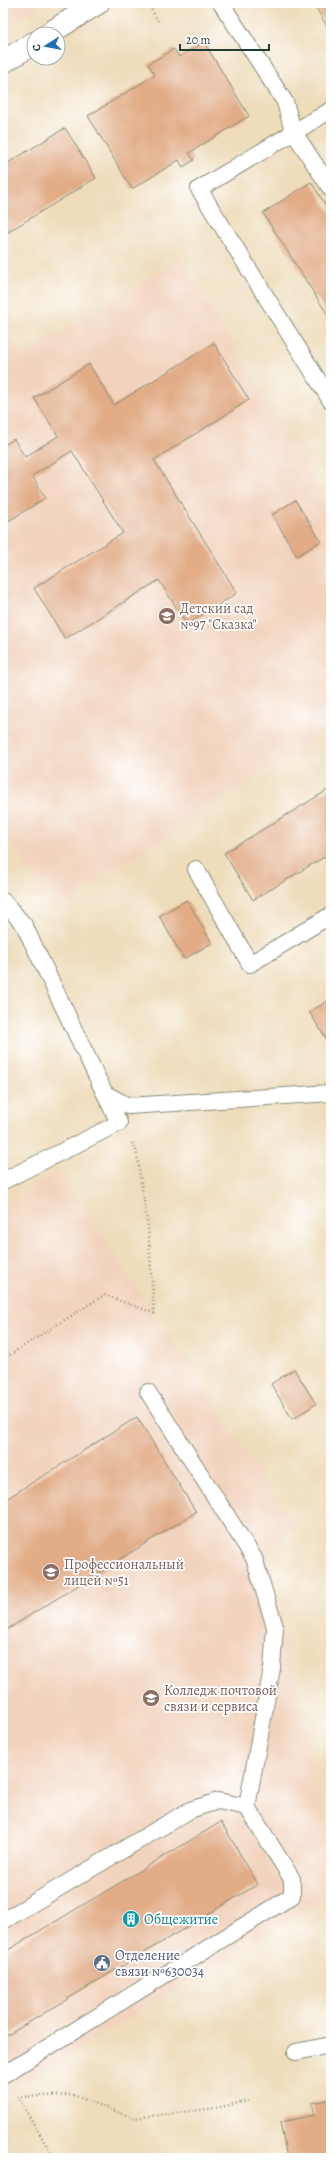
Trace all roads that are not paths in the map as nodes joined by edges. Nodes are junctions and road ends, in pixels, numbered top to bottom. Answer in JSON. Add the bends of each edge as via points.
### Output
{"nodes":[{"id":1,"x":98,"y":3,"type":"edge"},
{"id":2,"x":221,"y":3,"type":"edge"},
{"id":3,"x":61,"y":26,"type":"edge"},
{"id":4,"x":26,"y":48,"type":"edge"},
{"id":5,"x":3,"y":62,"type":"edge"},
{"id":6,"x":331,"y":110,"type":"edge"},
{"id":7,"x":293,"y":131,"type":"junction"},
{"id":8,"x":331,"y":189,"type":"edge"},
{"id":9,"x":331,"y":401,"type":"edge"},
{"id":10,"x":196,"y":869,"type":"dead end"},
{"id":11,"x":3,"y":901,"type":"edge"},
{"id":12,"x":331,"y":915,"type":"edge"},
{"id":13,"x":331,"y":1093,"type":"edge"},
{"id":14,"x":106,"y":1094,"type":"junction"},
{"id":15,"x":3,"y":1181,"type":"edge"},
{"id":16,"x":148,"y":1392,"type":"dead end"},
{"id":17,"x":247,"y":1807,"type":"junction"},
{"id":18,"x":3,"y":1921,"type":"edge"},
{"id":19,"x":331,"y":2045,"type":"edge"},
{"id":20,"x":296,"y":2052,"type":"dead end"},
{"id":21,"x":3,"y":2075,"type":"edge"}],
"edges":[{"from":1,"to":3,"type":"street"},
{"from":2,"to":7,"type":"lane","via":[[285,102]]},
{"from":4,"to":5,"type":"street"},
{"from":6,"to":7,"type":"lane"},
{"from":7,"to":8,"type":"lane"},
{"from":7,"to":9,"type":"lane","via":[[198,189]]},
{"from":10,"to":12,"type":"lane","via":[[250,964]]},
{"from":11,"to":14,"type":"lane","via":[[24,925]]},
{"from":13,"to":14,"type":"lane","via":[[128,1106]]},
{"from":14,"to":15,"type":"lane","via":[[119,1123]]},
{"from":16,"to":17,"type":"lane","via":[[254,1558],[275,1627],[272,1668]]},
{"from":17,"to":18,"type":"lane","via":[[218,1801],[190,1810]]},
{"from":17,"to":21,"type":"lane","via":[[292,1879],[292,1896]]},
{"from":19,"to":20,"type":"lane"}]}
